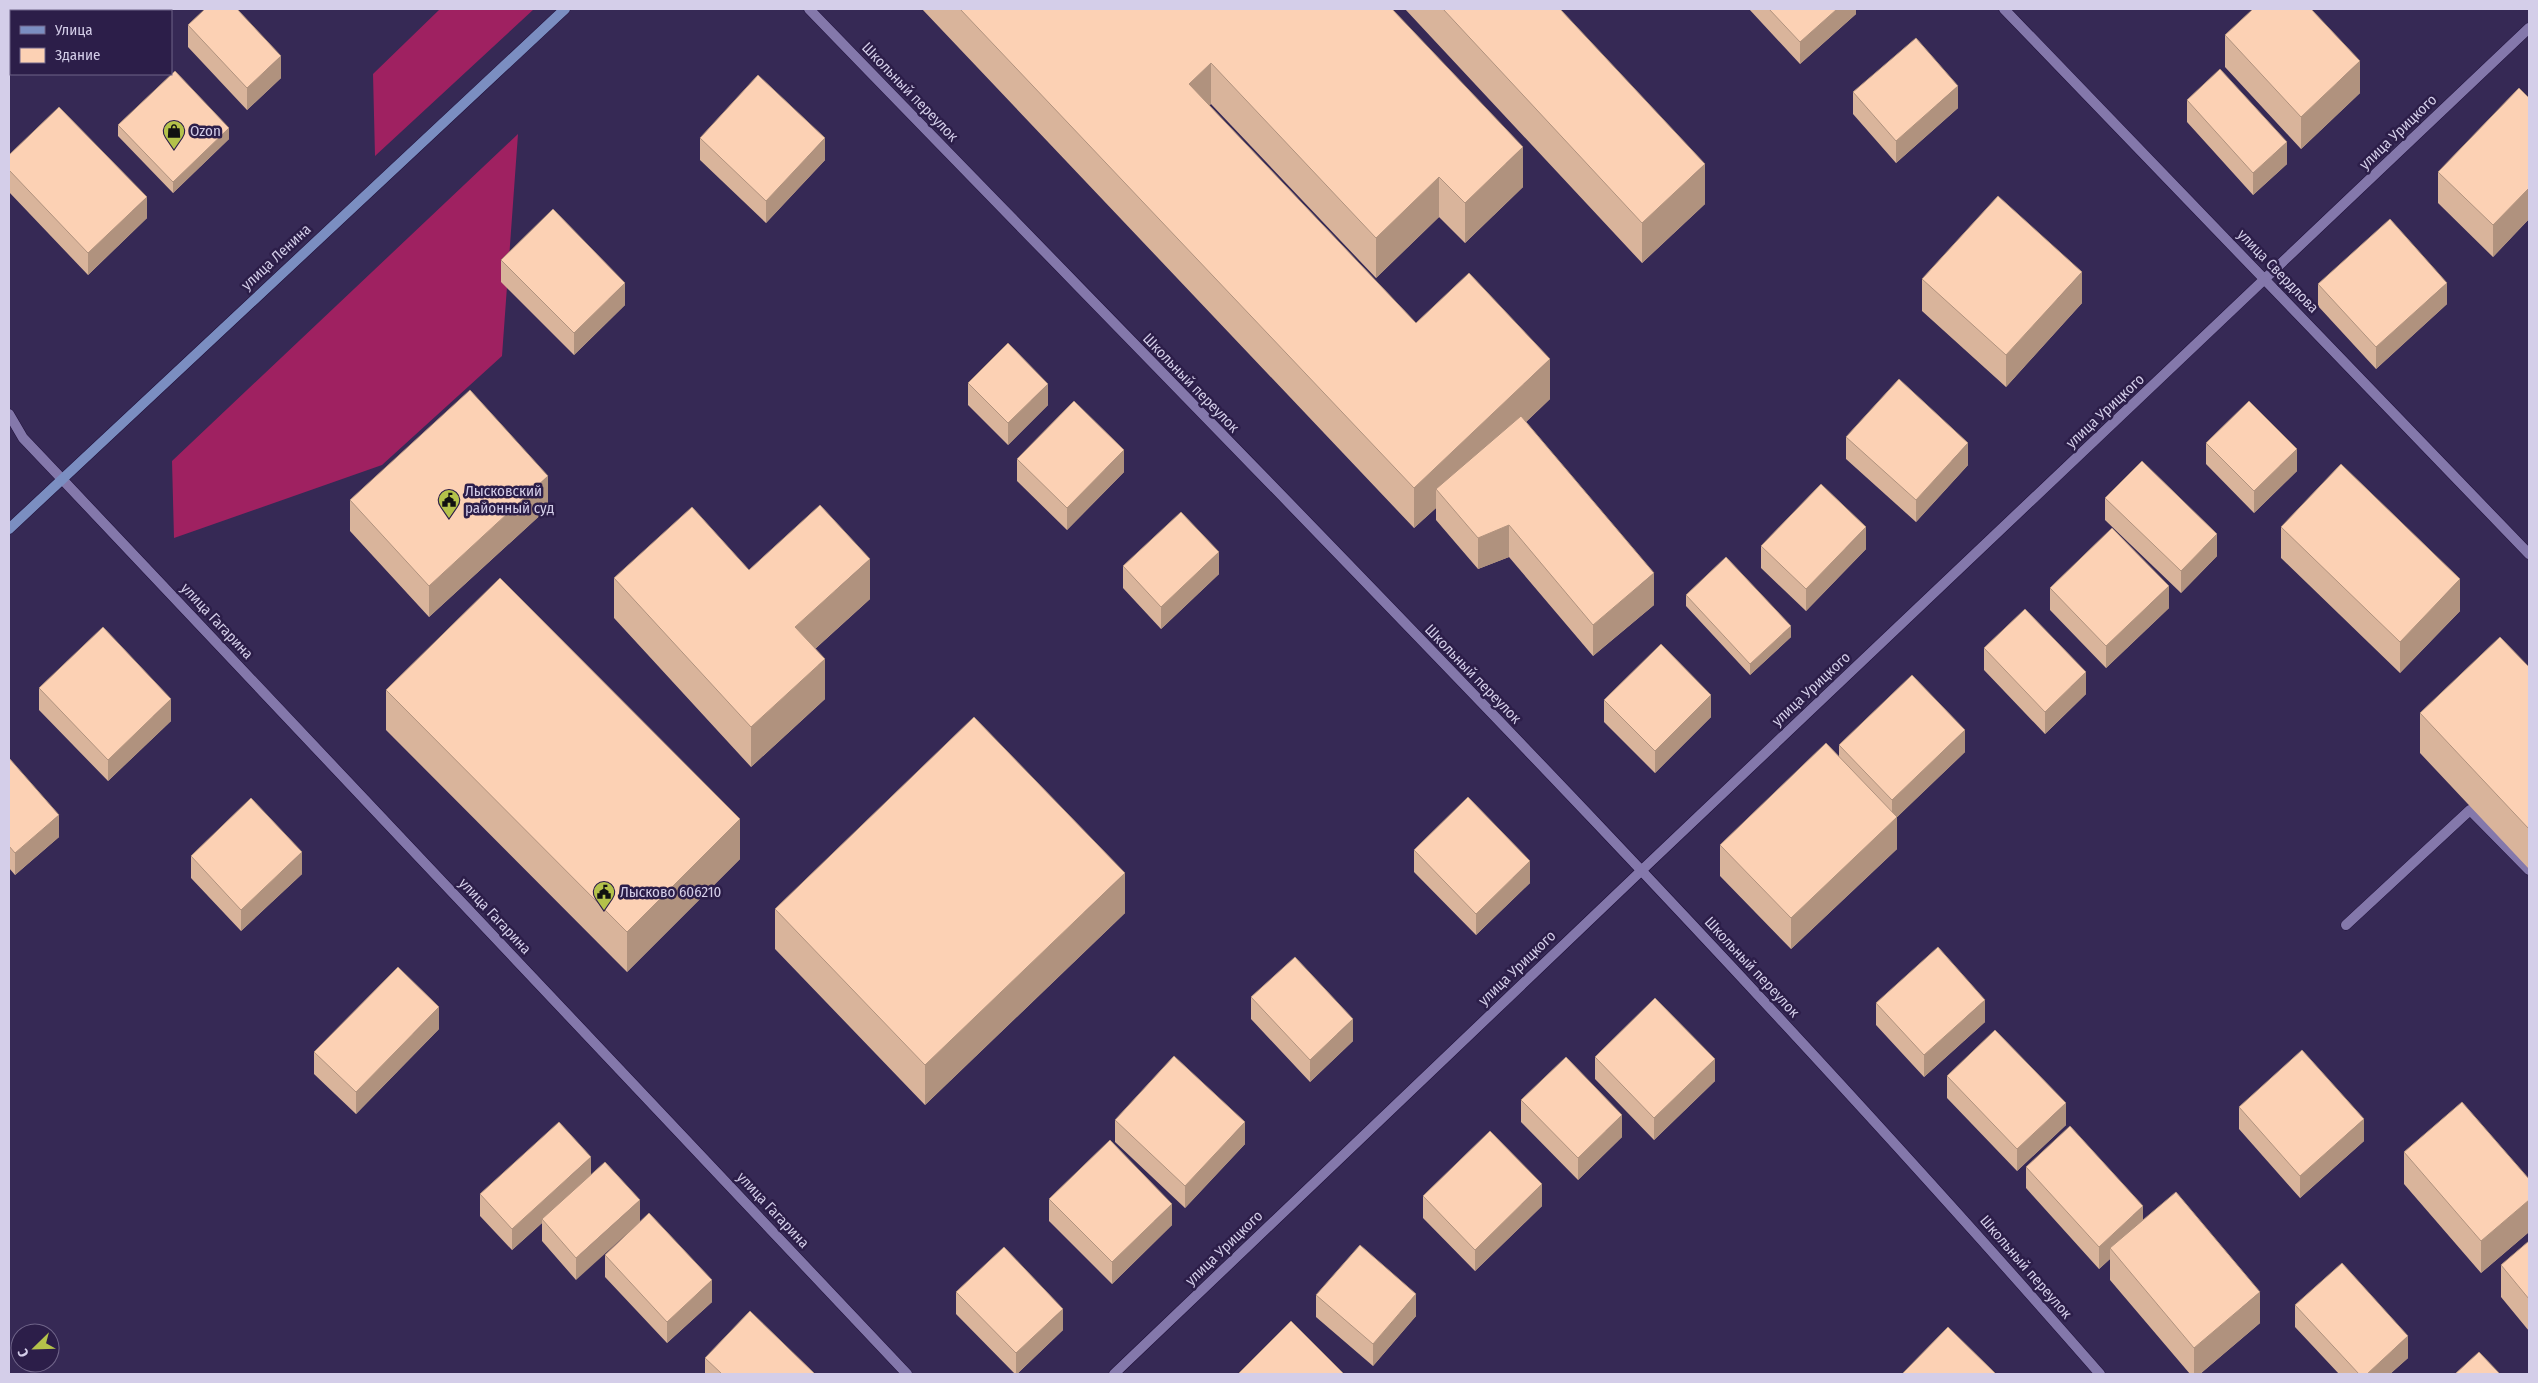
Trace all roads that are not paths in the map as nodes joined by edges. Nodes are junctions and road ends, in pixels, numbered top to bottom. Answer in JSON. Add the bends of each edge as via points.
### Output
{"nodes":[{"id":1,"x":564,"y":9,"type":"edge"},
{"id":2,"x":809,"y":9,"type":"edge"},
{"id":3,"x":2004,"y":9,"type":"edge"},
{"id":4,"x":2529,"y":28,"type":"edge"},
{"id":5,"x":2266,"y":280,"type":"junction"},
{"id":6,"x":9,"y":414,"type":"edge"},
{"id":7,"x":61,"y":478,"type":"junction"},
{"id":8,"x":9,"y":529,"type":"edge"},
{"id":9,"x":2529,"y":554,"type":"edge"},
{"id":10,"x":1642,"y":870,"type":"junction"},
{"id":11,"x":2529,"y":870,"type":"edge"},
{"id":12,"x":2346,"y":925,"type":"dead end"},
{"id":13,"x":907,"y":1374,"type":"edge"},
{"id":14,"x":1114,"y":1374,"type":"edge"},
{"id":15,"x":2100,"y":1374,"type":"edge"}],
"edges":[{"from":1,"to":7,"type":"main road","name":"улица Ленина"},
{"from":2,"to":10,"type":"street","name":"Школьный переулок"},
{"from":3,"to":5,"type":"street","name":"улица Свердлова"},
{"from":4,"to":5,"type":"street","name":"улица Урицкого"},
{"from":5,"to":9,"type":"street","name":"улица Свердлова"},
{"from":5,"to":10,"type":"street","name":"улица Урицкого"},
{"from":6,"to":7,"type":"street","name":"улица Гагарина","via":[[23,438]]},
{"from":7,"to":8,"type":"main road","name":"улица Ленина"},
{"from":7,"to":13,"type":"street","name":"улица Гагарина"},
{"from":10,"to":14,"type":"street","name":"улица Урицкого"},
{"from":10,"to":15,"type":"street","name":"Школьный переулок","via":[[1964,1219]]},
{"from":11,"to":12,"type":"street","via":[[2470,810]]}]}
